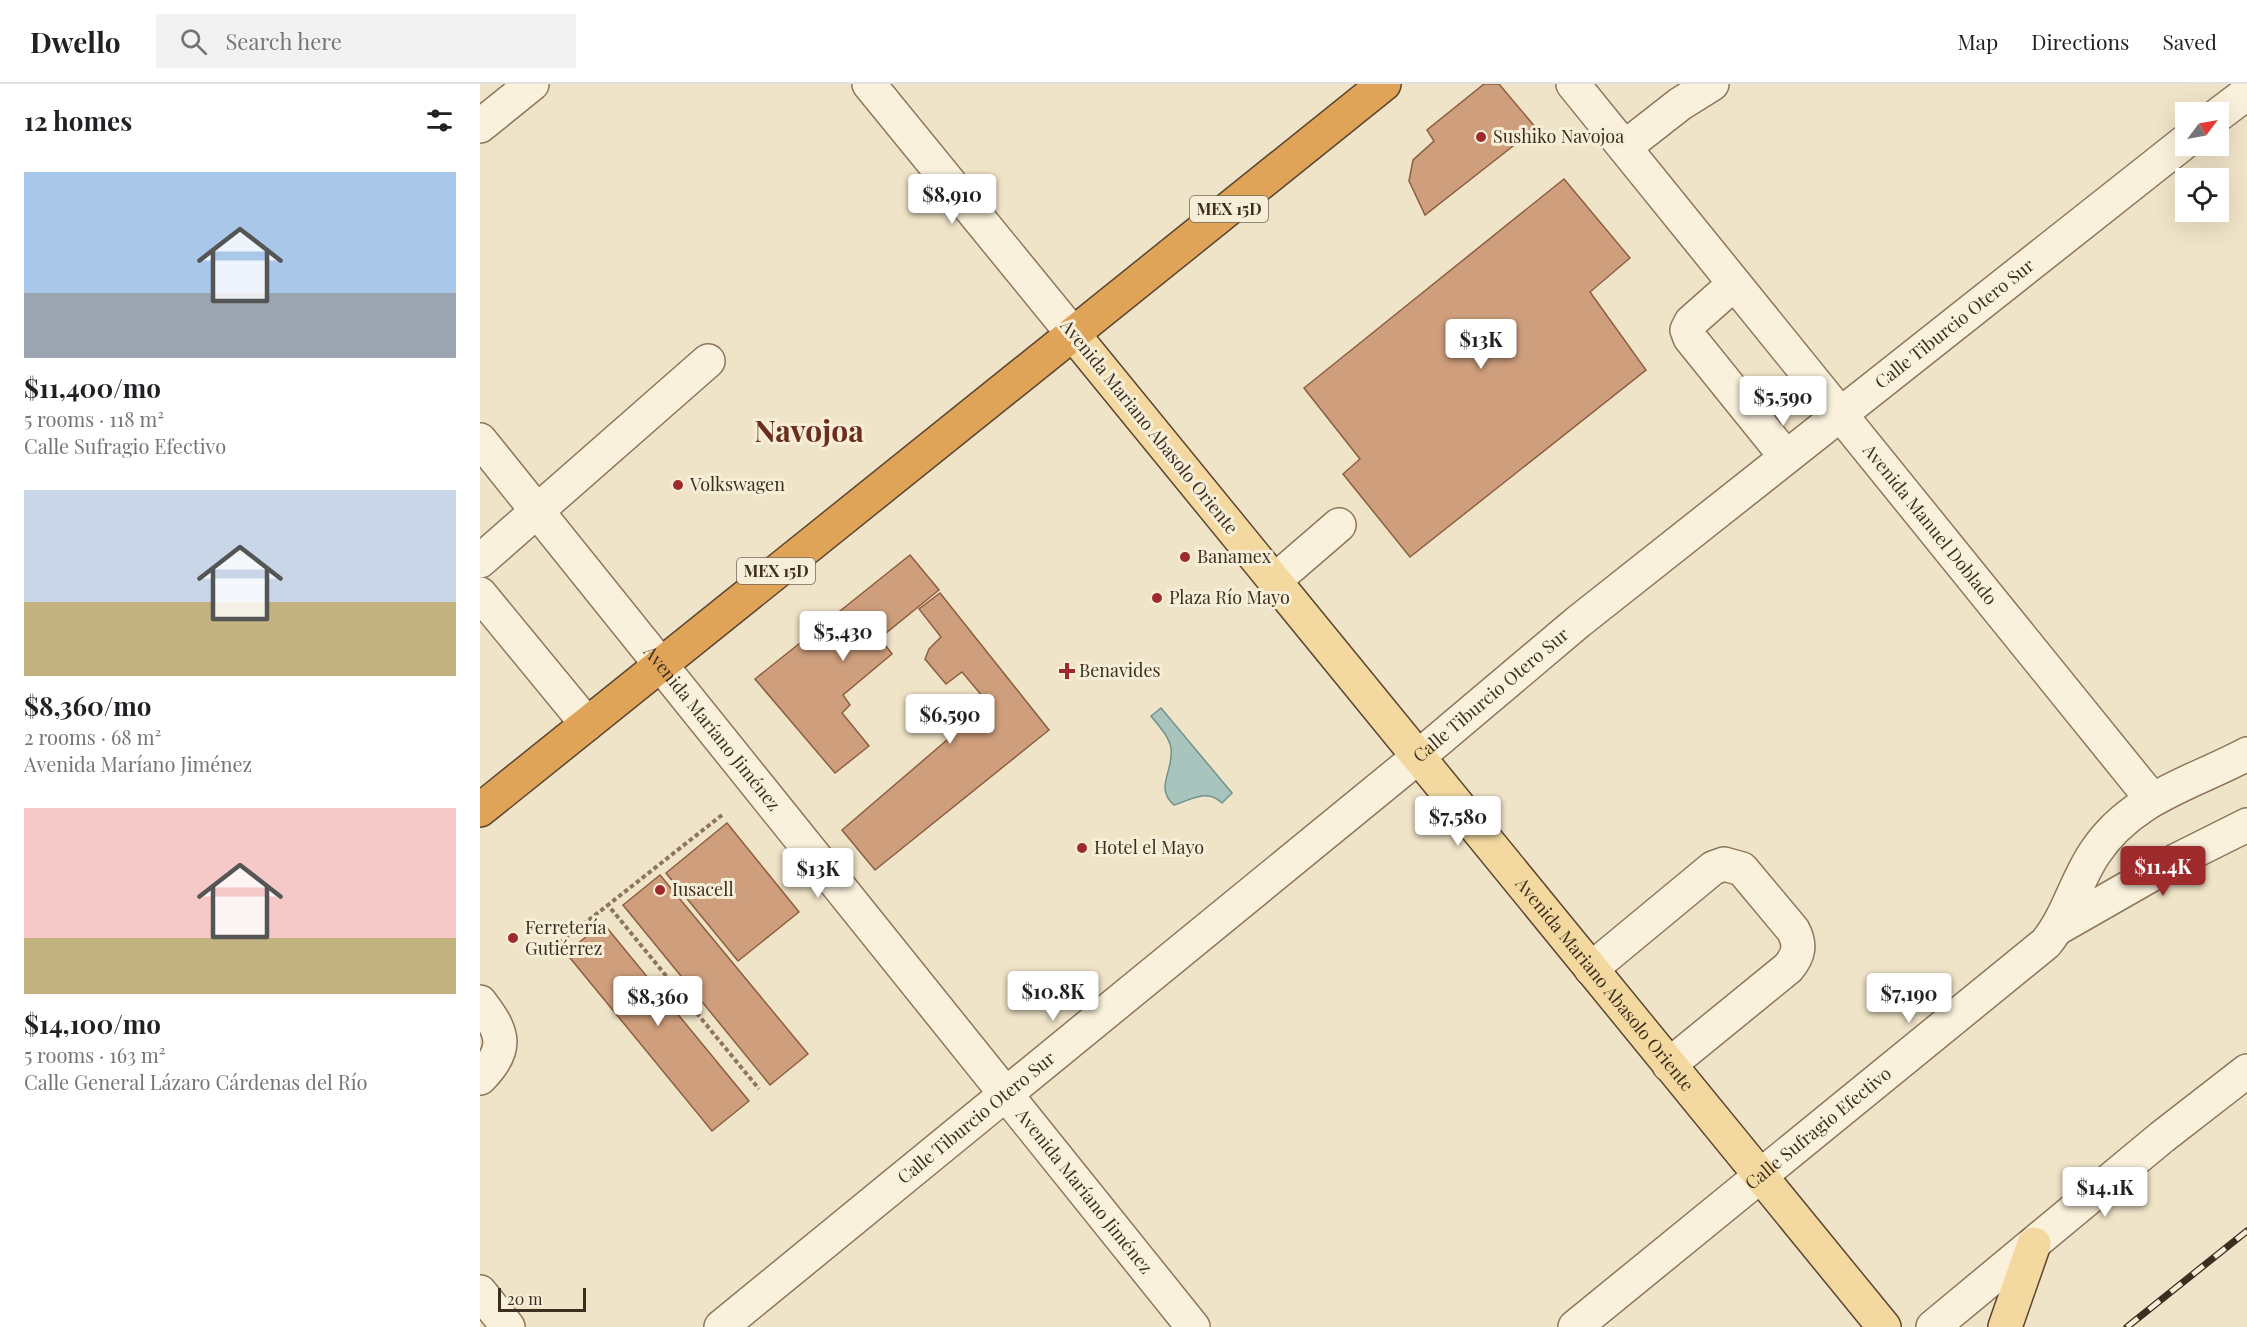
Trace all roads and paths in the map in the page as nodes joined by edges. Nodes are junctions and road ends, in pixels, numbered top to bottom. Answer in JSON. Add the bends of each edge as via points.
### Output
{"nodes":[{"id":1,"x":532,"y":84,"type":"edge"},
{"id":2,"x":869,"y":84,"type":"edge"},
{"id":3,"x":1384,"y":84,"type":"edge"},
{"id":4,"x":1573,"y":84,"type":"edge"},
{"id":5,"x":1712,"y":84,"type":"edge"},
{"id":6,"x":2247,"y":93,"type":"edge"},
{"id":7,"x":2229,"y":107,"type":"edge"},
{"id":8,"x":480,"y":126,"type":"edge"},
{"id":9,"x":1625,"y":147,"type":"junction"},
{"id":10,"x":2175,"y":150,"type":"edge"},
{"id":11,"x":1734,"y":284,"type":"junction"},
{"id":12,"x":1073,"y":334,"type":"junction"},
{"id":13,"x":708,"y":362,"type":"dead end"},
{"id":14,"x":1840,"y":415,"type":"junction"},
{"id":15,"x":480,"y":440,"type":"edge"},
{"id":16,"x":1786,"y":457,"type":"junction"},
{"id":17,"x":537,"y":511,"type":"junction"},
{"id":18,"x":1339,"y":525,"type":"dead end"},
{"id":19,"x":480,"y":561,"type":"edge"},
{"id":20,"x":1274,"y":581,"type":"junction"},
{"id":21,"x":480,"y":594,"type":"edge"},
{"id":22,"x":660,"y":664,"type":"junction"},
{"id":23,"x":586,"y":724,"type":"junction"},
{"id":24,"x":2247,"y":754,"type":"edge"},
{"id":25,"x":1418,"y":757,"type":"junction"},
{"id":26,"x":2151,"y":798,"type":"junction"},
{"id":27,"x":480,"y":810,"type":"edge"},
{"id":28,"x":722,"y":815,"type":"dead end"},
{"id":29,"x":2247,"y":825,"type":"edge"},
{"id":30,"x":608,"y":905,"type":"junction"},
{"id":31,"x":2058,"y":928,"type":"junction"},
{"id":32,"x":559,"y":943,"type":"dead end"},
{"id":33,"x":1591,"y":969,"type":"junction"},
{"id":34,"x":480,"y":1002,"type":"edge"},
{"id":35,"x":1669,"y":1065,"type":"junction"},
{"id":36,"x":2247,"y":1071,"type":"edge"},
{"id":37,"x":480,"y":1078,"type":"edge"},
{"id":38,"x":759,"y":1089,"type":"dead end"},
{"id":39,"x":1006,"y":1094,"type":"junction"},
{"id":40,"x":1761,"y":1178,"type":"junction"},
{"id":41,"x":2034,"y":1244,"type":"junction"},
{"id":42,"x":480,"y":1292,"type":"edge"},
{"id":43,"x":508,"y":1327,"type":"edge"},
{"id":44,"x":721,"y":1327,"type":"edge"},
{"id":45,"x":1193,"y":1327,"type":"edge"},
{"id":46,"x":1575,"y":1327,"type":"edge"},
{"id":47,"x":1884,"y":1327,"type":"edge"},
{"id":48,"x":1933,"y":1327,"type":"edge"},
{"id":49,"x":2005,"y":1327,"type":"edge"}],
"edges":[{"from":1,"to":8,"type":"street"},
{"from":2,"to":12,"type":"street","name":"Avenida Mariano Abasolo Oriente"},
{"from":3,"to":12,"type":"highway","number":"MEX 15D"},
{"from":4,"to":9,"type":"street","name":"Avenida Manuel Doblado"},
{"from":5,"to":9,"type":"street"},
{"from":6,"to":7,"type":"street"},
{"from":9,"to":11,"type":"street","name":"Avenida Manuel Doblado"},
{"from":10,"to":14,"type":"street","name":"Calle Tiburcio Otero Sur"},
{"from":11,"to":14,"type":"street","name":"Avenida Manuel Doblado"},
{"from":11,"to":16,"type":"street","via":[[1691,321],[1689,338]]},
{"from":12,"to":20,"type":"main road","name":"Avenida Mariano Abasolo Oriente"},
{"from":12,"to":22,"type":"highway","number":"MEX 15D"},
{"from":13,"to":17,"type":"street"},
{"from":14,"to":16,"type":"street","name":"Calle Tiburcio Otero Sur"},
{"from":14,"to":26,"type":"street","name":"Avenida Manuel Doblado"},
{"from":15,"to":17,"type":"street","name":"Avenida Maríano Jiménez"},
{"from":16,"to":25,"type":"street","name":"Calle Tiburcio Otero Sur","via":[[1578,622]]},
{"from":17,"to":19,"type":"street"},
{"from":17,"to":22,"type":"street","name":"Avenida Maríano Jiménez"},
{"from":18,"to":20,"type":"street"},
{"from":20,"to":25,"type":"main road","name":"Avenida Mariano Abasolo Oriente"},
{"from":21,"to":23,"type":"street"},
{"from":22,"to":23,"type":"highway","number":"MEX 15D"},
{"from":22,"to":39,"type":"street","name":"Avenida Maríano Jiménez"},
{"from":23,"to":27,"type":"highway","number":"MEX 15D"},
{"from":24,"to":26,"type":"street","name":"Calle Sufragio Efectivo"},
{"from":25,"to":33,"type":"main road","name":"Avenida Mariano Abasolo Oriente"},
{"from":25,"to":39,"type":"street","name":"Calle Tiburcio Otero Sur"},
{"from":26,"to":31,"type":"street","name":"Calle Sufragio Efectivo","via":[[2115,828],[2096,851]]},
{"from":28,"to":30,"type":"path"},
{"from":29,"to":31,"type":"street","name":"Calle Sufragio Efectivo","via":[[2176,860]]},
{"from":30,"to":32,"type":"path"},
{"from":30,"to":38,"type":"path"},
{"from":31,"to":40,"type":"street","name":"Calle Sufragio Efectivo","via":[[2033,955]]},
{"from":33,"to":35,"type":"main road","name":"Avenida Mariano Abasolo Oriente"},
{"from":33,"to":35,"type":"street","via":[[1713,868],[1724,864],[1742,869],[1793,930],[1798,950],[1788,968]]},
{"from":34,"to":37,"type":"street","via":[[494,1020],[501,1048],[494,1064]]},
{"from":35,"to":40,"type":"main road","name":"Avenida Mariano Abasolo Oriente"},
{"from":36,"to":41,"type":"street"},
{"from":39,"to":44,"type":"street","name":"Calle Tiburcio Otero Sur"},
{"from":39,"to":45,"type":"street","name":"Avenida Maríano Jiménez"},
{"from":40,"to":46,"type":"street","name":"Calle Sufragio Efectivo"},
{"from":40,"to":47,"type":"main road","name":"Avenida Mariano Abasolo Oriente"},
{"from":41,"to":48,"type":"street"},
{"from":41,"to":49,"type":"main road"},
{"from":42,"to":43,"type":"street"}]}
